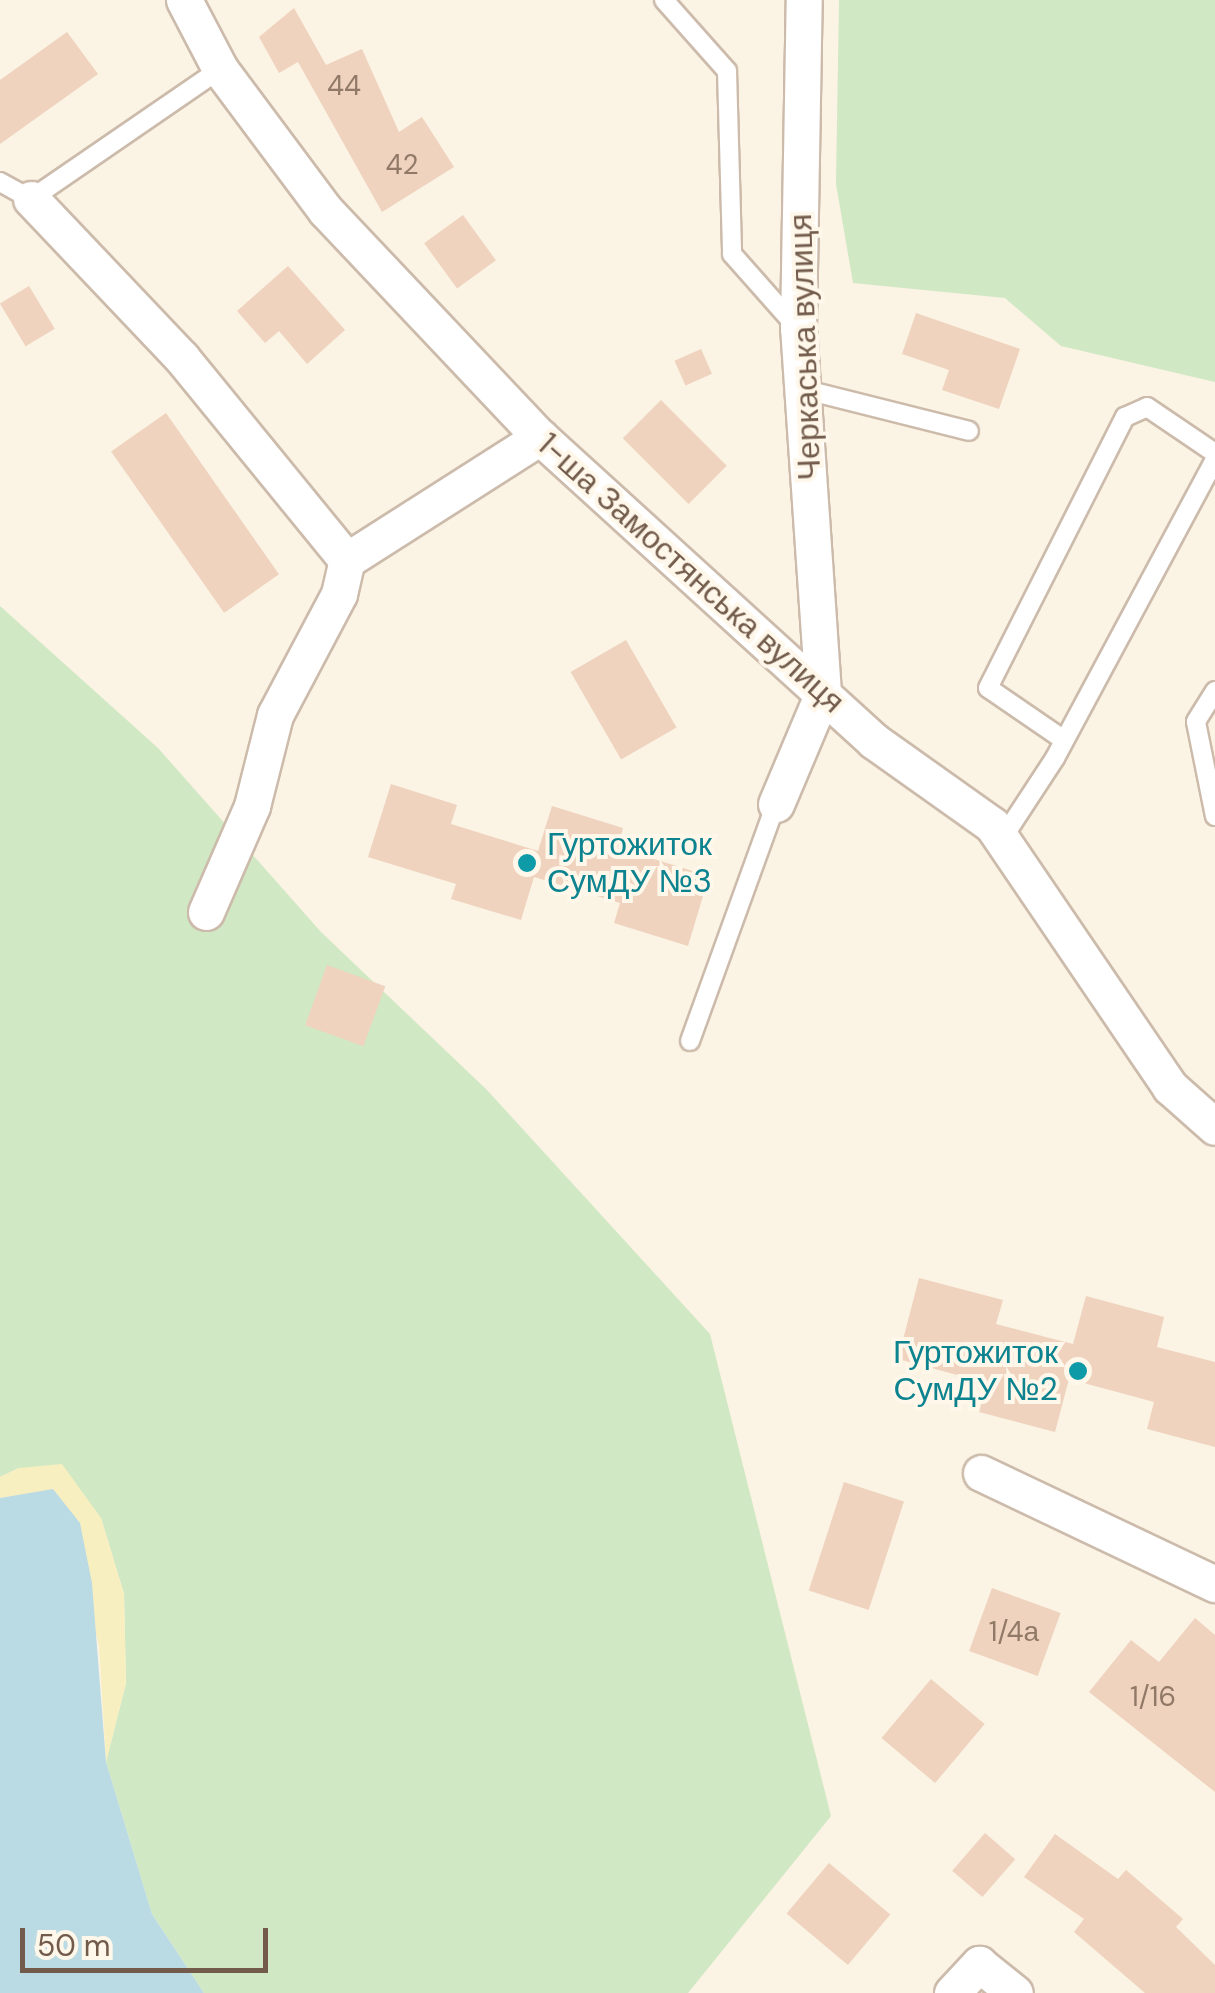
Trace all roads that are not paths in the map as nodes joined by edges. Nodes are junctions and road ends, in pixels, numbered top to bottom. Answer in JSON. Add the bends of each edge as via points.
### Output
{"nodes":[{"id":1,"x":184,"y":0,"type":"edge"},
{"id":2,"x":664,"y":0,"type":"edge"},
{"id":3,"x":804,"y":0,"type":"edge"},
{"id":4,"x":220,"y":69,"type":"junction"},
{"id":5,"x":0,"y":182,"type":"edge"},
{"id":6,"x":31,"y":199,"type":"junction"},
{"id":7,"x":798,"y":328,"type":"junction"},
{"id":8,"x":802,"y":389,"type":"junction"},
{"id":9,"x":968,"y":432,"type":"dead end"},
{"id":10,"x":540,"y":436,"type":"junction"},
{"id":11,"x":1215,"y":457,"type":"edge"},
{"id":12,"x":346,"y":560,"type":"junction"},
{"id":13,"x":1215,"y":691,"type":"edge"},
{"id":14,"x":823,"y":693,"type":"junction"},
{"id":15,"x":1064,"y":740,"type":"junction"},
{"id":16,"x":776,"y":804,"type":"joint"},
{"id":17,"x":1215,"y":816,"type":"edge"},
{"id":18,"x":1002,"y":839,"type":"junction"},
{"id":19,"x":206,"y":912,"type":"dead end"},
{"id":20,"x":690,"y":1042,"type":"dead end"},
{"id":21,"x":1215,"y":1127,"type":"edge"},
{"id":22,"x":981,"y":1473,"type":"dead end"},
{"id":23,"x":1215,"y":1584,"type":"edge"},
{"id":24,"x":952,"y":1993,"type":"edge"},
{"id":25,"x":1015,"y":1993,"type":"edge"}],
"edges":[{"from":1,"to":4,"type":"street","name":"1-ша Замостянська вулиця"},
{"from":2,"to":7,"type":"lane","via":[[727,70],[732,254]]},
{"from":3,"to":7,"type":"street","name":"Черкаська вулиця"},
{"from":4,"to":6,"type":"lane"},
{"from":4,"to":10,"type":"street","name":"1-ша Замостянська вулиця","via":[[326,211]]},
{"from":5,"to":6,"type":"lane"},
{"from":6,"to":12,"type":"street","via":[[182,358]]},
{"from":7,"to":8,"type":"street","name":"Черкаська вулиця"},
{"from":8,"to":9,"type":"lane"},
{"from":8,"to":14,"type":"street","name":"Черкаська вулиця"},
{"from":10,"to":12,"type":"street"},
{"from":10,"to":14,"type":"street","name":"1-ша Замостянська вулиця"},
{"from":11,"to":15,"type":"lane"},
{"from":11,"to":15,"type":"lane","via":[[1147,408],[1126,417],[988,688]]},
{"from":12,"to":19,"type":"street","via":[[339,594],[276,715],[252,806]]},
{"from":13,"to":17,"type":"lane","via":[[1196,722]]},
{"from":14,"to":16,"type":"street"},
{"from":14,"to":18,"type":"street","name":"1-ша Замостянська вулиця"},
{"from":15,"to":18,"type":"lane"},
{"from":16,"to":20,"type":"lane"},
{"from":18,"to":21,"type":"street","name":"1-ша Замостянська вулиця","via":[[1170,1087]]},
{"from":22,"to":23,"type":"street"},
{"from":24,"to":25,"type":"street","via":[[978,1964]]}]}
